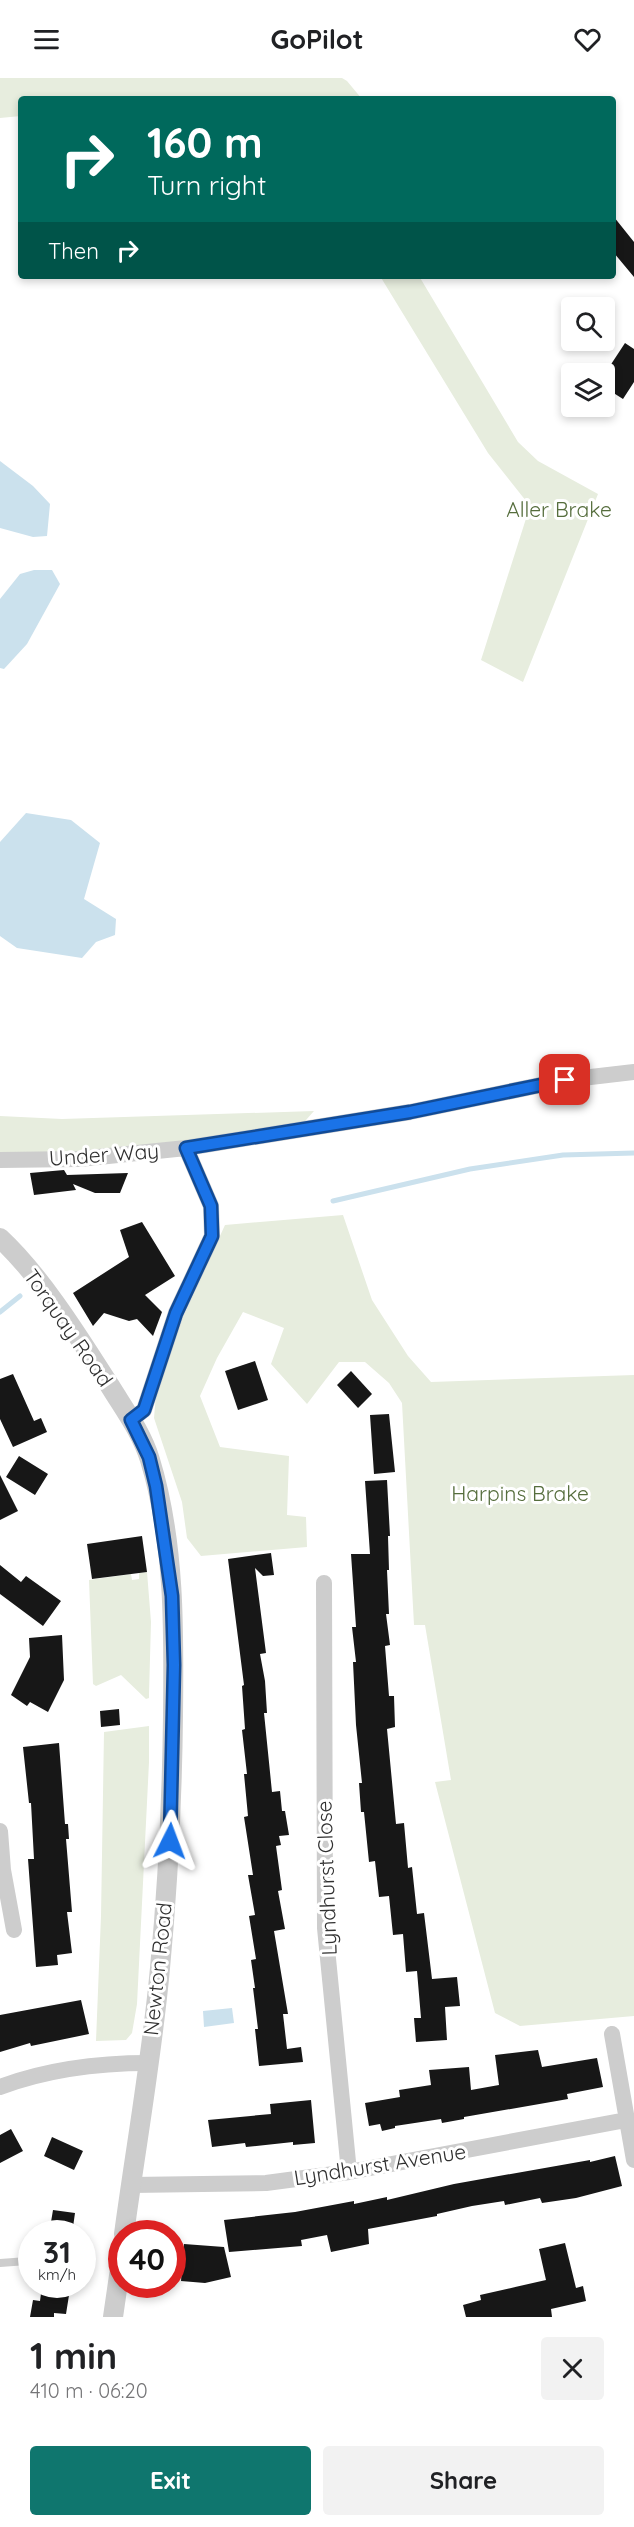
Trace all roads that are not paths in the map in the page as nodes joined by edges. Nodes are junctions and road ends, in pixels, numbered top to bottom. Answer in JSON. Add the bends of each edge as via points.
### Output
{"nodes":[{"id":1,"x":634,"y":1072,"type":"edge"},
{"id":2,"x":186,"y":1148,"type":"junction"},
{"id":3,"x":0,"y":1160,"type":"edge"},
{"id":4,"x":0,"y":1238,"type":"edge"},
{"id":5,"x":131,"y":1420,"type":"junction"},
{"id":6,"x":324,"y":1583,"type":"dead end"},
{"id":7,"x":0,"y":1831,"type":"edge"},
{"id":8,"x":2,"y":1870,"type":"edge"},
{"id":9,"x":14,"y":1930,"type":"dead end"},
{"id":10,"x":612,"y":2034,"type":"dead end"},
{"id":11,"x":149,"y":2062,"type":"junction"},
{"id":12,"x":0,"y":2087,"type":"edge"},
{"id":13,"x":626,"y":2120,"type":"junction"},
{"id":14,"x":634,"y":2160,"type":"edge"},
{"id":15,"x":350,"y":2172,"type":"junction"},
{"id":16,"x":131,"y":2185,"type":"junction"},
{"id":17,"x":126,"y":2220,"type":"edge"},
{"id":18,"x":18,"y":2262,"type":"edge"},
{"id":19,"x":0,"y":2263,"type":"edge"},
{"id":20,"x":116,"y":2298,"type":"edge"},
{"id":21,"x":113,"y":2317,"type":"edge"}],
"edges":[{"from":1,"to":2,"type":"street","name":"Under Way","via":[[565,1080],[410,1112]]},
{"from":2,"to":3,"type":"street","name":"Under Way","via":[[79,1159]]},
{"from":2,"to":5,"type":"street","via":[[211,1206],[212,1236],[176,1313],[144,1410]]},
{"from":4,"to":5,"type":"street","name":"Torquay Road","via":[[68,1322]]},
{"from":5,"to":11,"type":"street","name":"Newton Road","via":[[149,1457],[156,1486],[172,1596],[171,1820]]},
{"from":6,"to":15,"type":"street","name":"Lyndhurst Close","via":[[325,1928]]},
{"from":7,"to":8,"type":"street"},
{"from":8,"to":9,"type":"street"},
{"from":10,"to":13,"type":"street"},
{"from":11,"to":12,"type":"street","via":[[100,2063]]},
{"from":11,"to":16,"type":"street","name":"Newton Road"},
{"from":13,"to":14,"type":"street"},
{"from":13,"to":15,"type":"street","name":"Lyndhurst Avenue"},
{"from":15,"to":16,"type":"street","name":"Lyndhurst Avenue","via":[[266,2183]]},
{"from":16,"to":17,"type":"street","name":"Newton Road"},
{"from":18,"to":19,"type":"lane"},
{"from":20,"to":21,"type":"street"}]}
